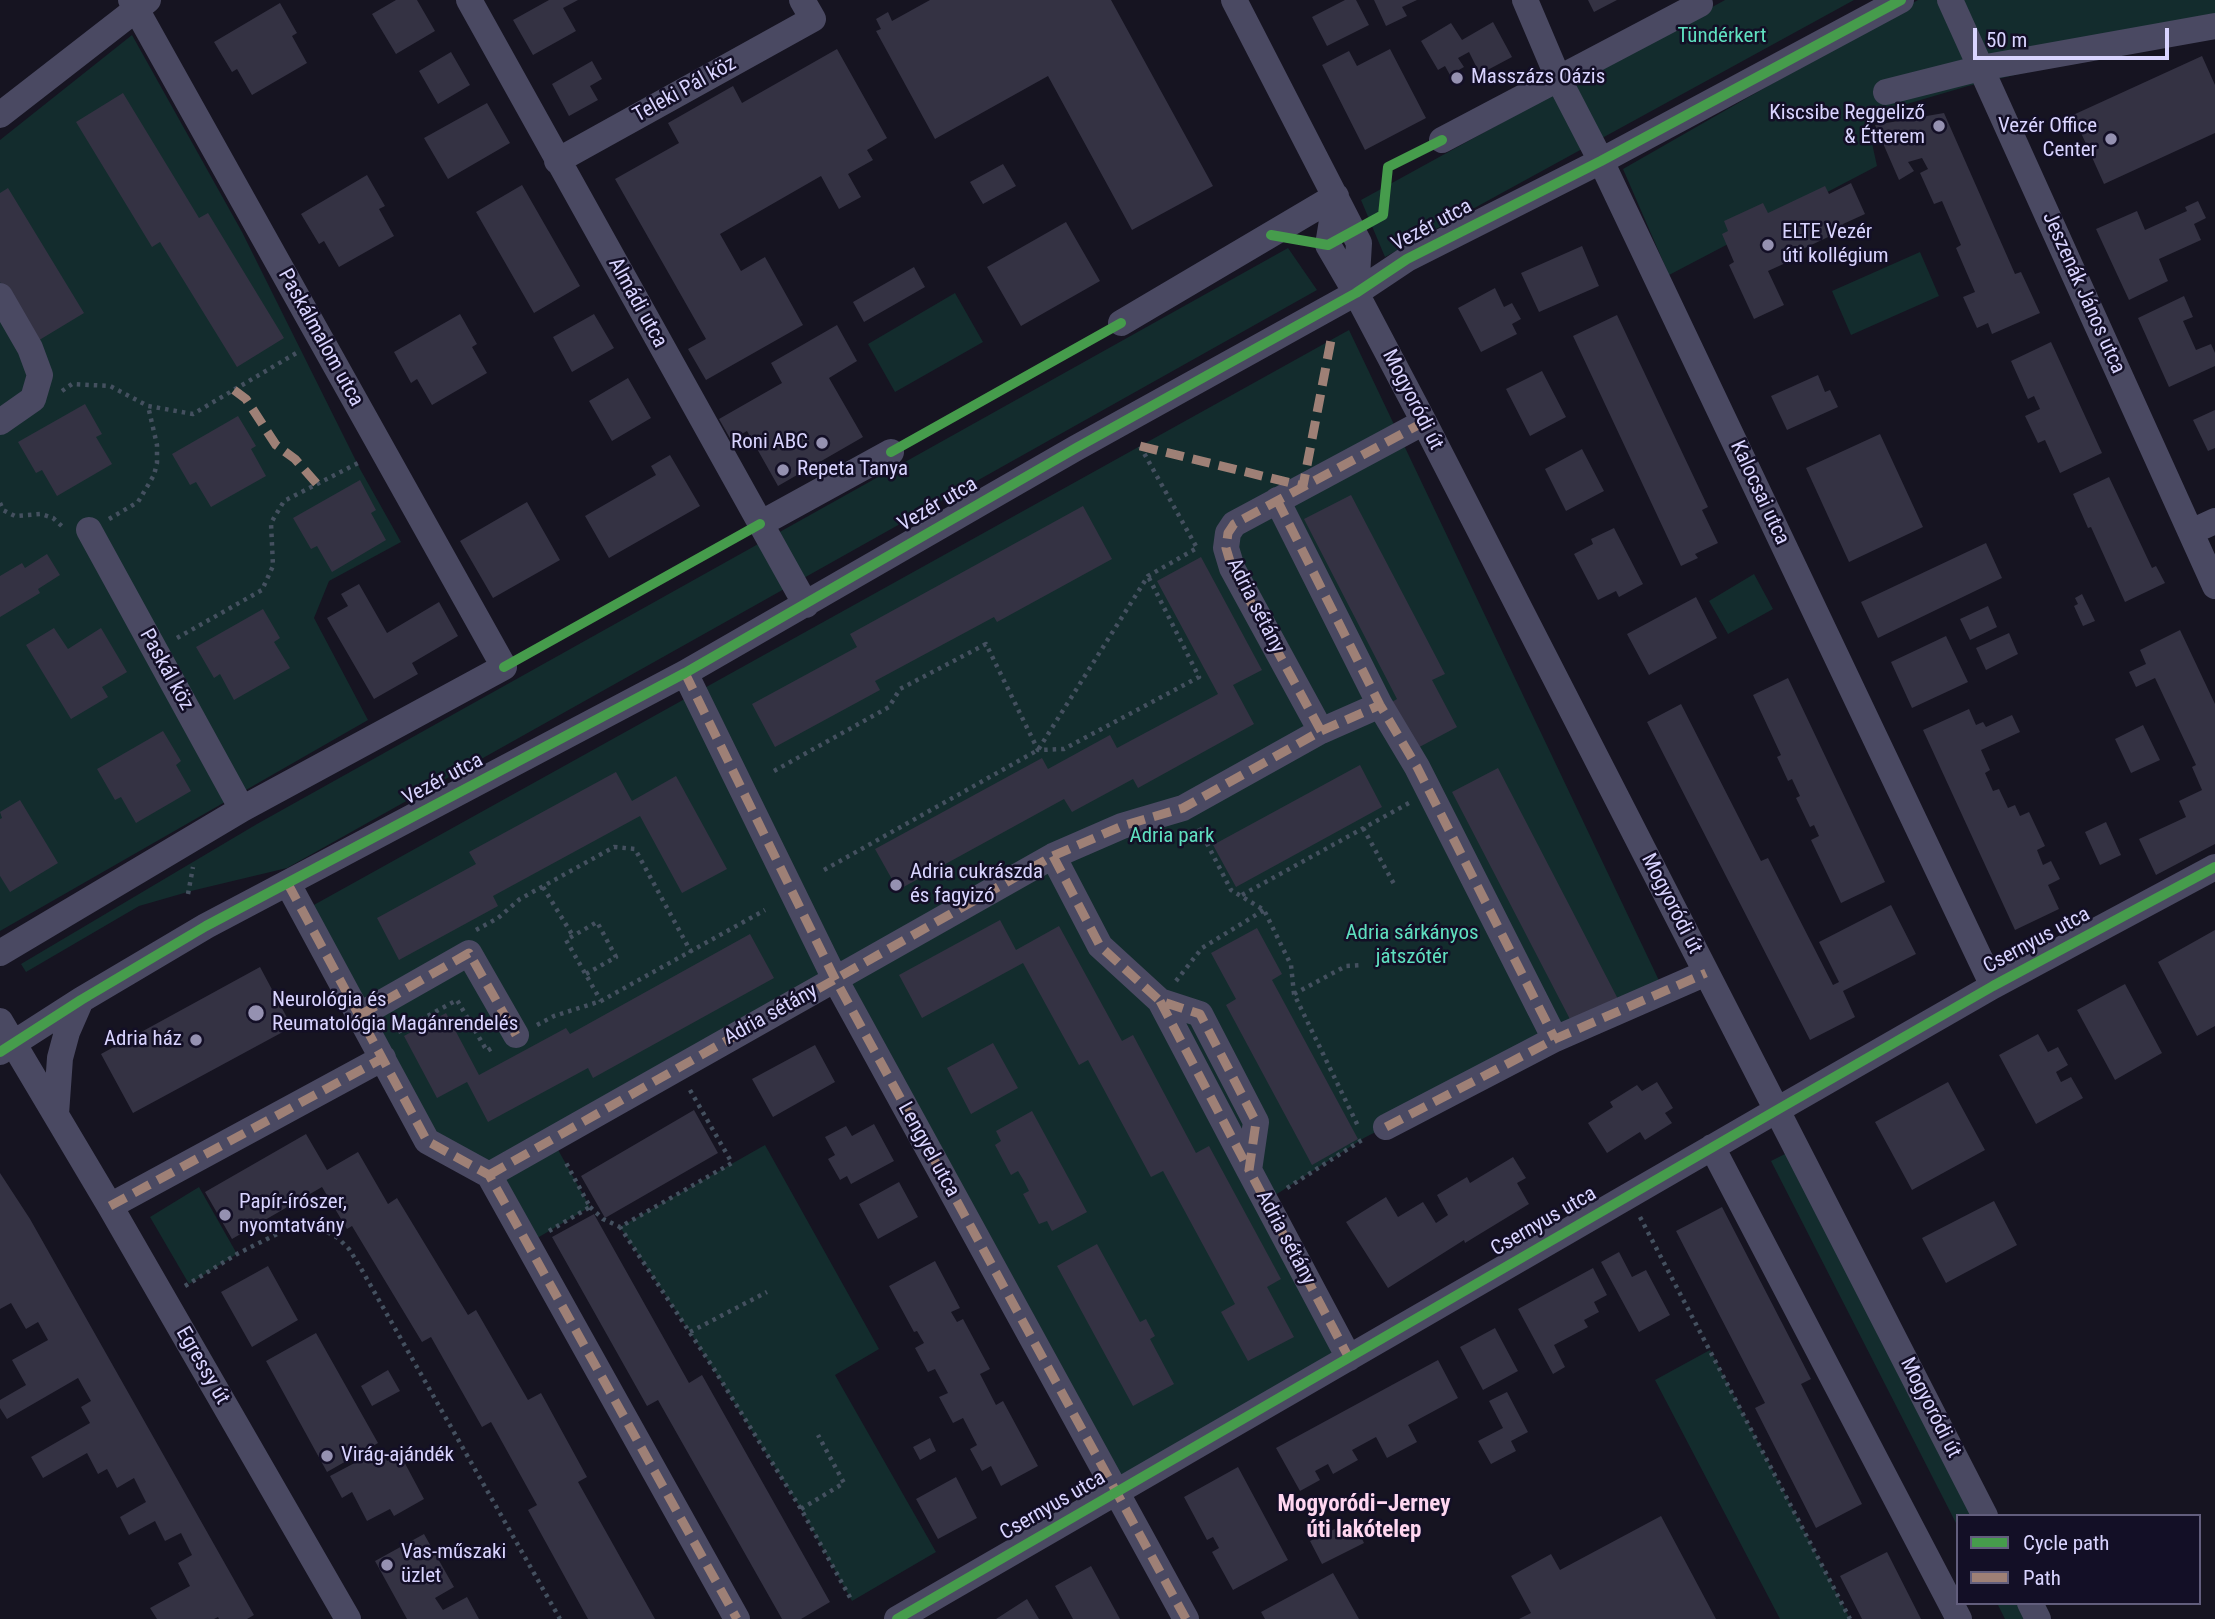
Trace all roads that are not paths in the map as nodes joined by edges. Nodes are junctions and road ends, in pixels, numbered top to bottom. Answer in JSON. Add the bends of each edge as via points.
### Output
{"nodes":[{"id":1,"x":469,"y":0,"type":"edge"},
{"id":2,"x":1234,"y":0,"type":"edge"},
{"id":3,"x":1525,"y":0,"type":"edge"},
{"id":4,"x":1901,"y":0,"type":"edge"},
{"id":5,"x":1950,"y":0,"type":"edge"},
{"id":6,"x":138,"y":3,"type":"edge"},
{"id":7,"x":1700,"y":4,"type":"dead end"},
{"id":8,"x":807,"y":9,"type":"edge"},
{"id":9,"x":2215,"y":26,"type":"edge"},
{"id":10,"x":1981,"y":68,"type":"junction"},
{"id":11,"x":1559,"y":80,"type":"junction"},
{"id":12,"x":1886,"y":92,"type":"dead end"},
{"id":13,"x":0,"y":115,"type":"edge"},
{"id":14,"x":1442,"y":140,"type":"dead end"},
{"id":15,"x":557,"y":160,"type":"junction"},
{"id":16,"x":1601,"y":161,"type":"junction"},
{"id":17,"x":1336,"y":196,"type":"junction"},
{"id":18,"x":1356,"y":293,"type":"junction"},
{"id":19,"x":0,"y":296,"type":"edge"},
{"id":20,"x":1121,"y":323,"type":"dead end"},
{"id":21,"x":0,"y":422,"type":"edge"},
{"id":22,"x":1424,"y":422,"type":"junction"},
{"id":23,"x":891,"y":452,"type":"dead end"},
{"id":24,"x":1278,"y":500,"type":"junction"},
{"id":25,"x":2215,"y":521,"type":"edge"},
{"id":26,"x":760,"y":523,"type":"junction"},
{"id":27,"x":89,"y":530,"type":"dead end"},
{"id":28,"x":2191,"y":532,"type":"junction"},
{"id":29,"x":2215,"y":586,"type":"edge"},
{"id":30,"x":806,"y":605,"type":"junction"},
{"id":31,"x":685,"y":674,"type":"junction"},
{"id":32,"x":1380,"y":705,"type":"junction"},
{"id":33,"x":1321,"y":731,"type":"junction"},
{"id":34,"x":242,"y":809,"type":"junction"},
{"id":35,"x":1053,"y":856,"type":"junction"},
{"id":36,"x":2215,"y":867,"type":"edge"},
{"id":37,"x":289,"y":884,"type":"junction"},
{"id":38,"x":0,"y":953,"type":"edge"},
{"id":39,"x":1706,"y":973,"type":"junction"},
{"id":40,"x":835,"y":979,"type":"junction"},
{"id":41,"x":1993,"y":986,"type":"junction"},
{"id":42,"x":81,"y":1000,"type":"junction"},
{"id":43,"x":360,"y":1015,"type":"junction"},
{"id":44,"x":516,"y":1035,"type":"road end"},
{"id":45,"x":4,"y":1039,"type":"edge"},
{"id":46,"x":1555,"y":1039,"type":"junction"},
{"id":47,"x":379,"y":1051,"type":"junction"},
{"id":48,"x":1777,"y":1110,"type":"junction"},
{"id":49,"x":56,"y":1114,"type":"junction"},
{"id":50,"x":1375,"y":1133,"type":"road end"},
{"id":51,"x":1712,"y":1147,"type":"junction"},
{"id":52,"x":489,"y":1175,"type":"junction"},
{"id":53,"x":110,"y":1206,"type":"junction"},
{"id":54,"x":1349,"y":1358,"type":"junction"},
{"id":55,"x":1116,"y":1492,"type":"junction"},
{"id":56,"x":1984,"y":1514,"type":"edge"},
{"id":57,"x":348,"y":1619,"type":"edge"},
{"id":58,"x":737,"y":1619,"type":"edge"},
{"id":59,"x":897,"y":1619,"type":"edge"},
{"id":60,"x":1186,"y":1619,"type":"edge"},
{"id":61,"x":1959,"y":1619,"type":"edge"}],
"edges":[{"from":1,"to":15,"type":"street","name":"Almádi utca"},
{"from":2,"to":17,"type":"street"},
{"from":3,"to":11,"type":"street","name":"Kalocsai utca"},
{"from":4,"to":16,"type":"street","name":"Vezér utca"},
{"from":5,"to":10,"type":"street","name":"Jeszenák János utca"},
{"from":6,"to":13,"type":"street"},
{"from":6,"to":34,"type":"street","name":"Paskálmalom utca","via":[[503,667]]},
{"from":7,"to":11,"type":"street"},
{"from":8,"to":15,"type":"street","name":"Teleki Pál köz"},
{"from":9,"to":10,"type":"street"},
{"from":10,"to":12,"type":"street"},
{"from":10,"to":28,"type":"street","name":"Jeszenák János utca"},
{"from":11,"to":14,"type":"street"},
{"from":11,"to":16,"type":"street","name":"Kalocsai utca"},
{"from":15,"to":26,"type":"street","name":"Almádi utca"},
{"from":16,"to":18,"type":"street","name":"Vezér utca","via":[[1407,260]]},
{"from":16,"to":41,"type":"street","name":"Kalocsai utca"},
{"from":17,"to":18,"type":"street","via":[[1359,243]]},
{"from":17,"to":20,"type":"street"},
{"from":18,"to":22,"type":"street","name":"Mogyoródi út"},
{"from":18,"to":30,"type":"street","name":"Vezér utca"},
{"from":19,"to":21,"type":"street","via":[[40,375],[33,399]]},
{"from":22,"to":24,"type":"street","name":"Adria sétány"},
{"from":22,"to":39,"type":"street","name":"Mogyoródi út"},
{"from":23,"to":26,"type":"street"},
{"from":24,"to":32,"type":"street"},
{"from":24,"to":33,"type":"street","name":"Adria sétány","via":[[1234,524],[1226,548],[1232,568]]},
{"from":25,"to":28,"type":"street"},
{"from":26,"to":30,"type":"street","name":"Almádi utca"},
{"from":27,"to":34,"type":"street","name":"Paskál köz"},
{"from":28,"to":29,"type":"street","name":"Jeszenák János utca"},
{"from":30,"to":31,"type":"street","name":"Vezér utca"},
{"from":31,"to":37,"type":"street","name":"Vezér utca"},
{"from":31,"to":40,"type":"street","name":"Lengyel utca"},
{"from":32,"to":33,"type":"street","name":"Adria sétány"},
{"from":32,"to":46,"type":"street"},
{"from":33,"to":35,"type":"street","name":"Adria sétány","via":[[1187,805]]},
{"from":34,"to":38,"type":"street"},
{"from":35,"to":40,"type":"street","name":"Adria sétány"},
{"from":35,"to":54,"type":"street","name":"Adria sétány","via":[[1100,946],[1160,1001],[1200,1014],[1256,1122],[1249,1170]]},
{"from":36,"to":41,"type":"street","name":"Csernyus utca"},
{"from":37,"to":42,"type":"street","name":"Vezér utca","via":[[206,926]]},
{"from":37,"to":43,"type":"street"},
{"from":39,"to":46,"type":"street"},
{"from":39,"to":48,"type":"street","name":"Mogyoródi út"},
{"from":40,"to":52,"type":"street","name":"Adria sétány"},
{"from":40,"to":55,"type":"street","name":"Lengyel utca"},
{"from":41,"to":48,"type":"street","name":"Csernyus utca"},
{"from":42,"to":45,"type":"street","name":"Vezér utca"},
{"from":42,"to":49,"type":"street","via":[[60,1058]]},
{"from":43,"to":44,"type":"street","via":[[469,953]]},
{"from":43,"to":47,"type":"street"},
{"from":45,"to":49,"type":"street","name":"Egressy út"},
{"from":46,"to":50,"type":"street"},
{"from":47,"to":52,"type":"street","via":[[427,1141]]},
{"from":47,"to":53,"type":"street"},
{"from":48,"to":51,"type":"street","name":"Csernyus utca"},
{"from":48,"to":56,"type":"street","name":"Mogyoródi út"},
{"from":49,"to":53,"type":"street","name":"Egressy út"},
{"from":51,"to":54,"type":"street","name":"Csernyus utca"},
{"from":51,"to":61,"type":"street"},
{"from":52,"to":58,"type":"street"},
{"from":53,"to":57,"type":"street","name":"Egressy út"},
{"from":54,"to":55,"type":"street","name":"Csernyus utca"},
{"from":55,"to":59,"type":"street","name":"Csernyus utca"},
{"from":55,"to":60,"type":"street","name":"Lengyel utca"}]}
